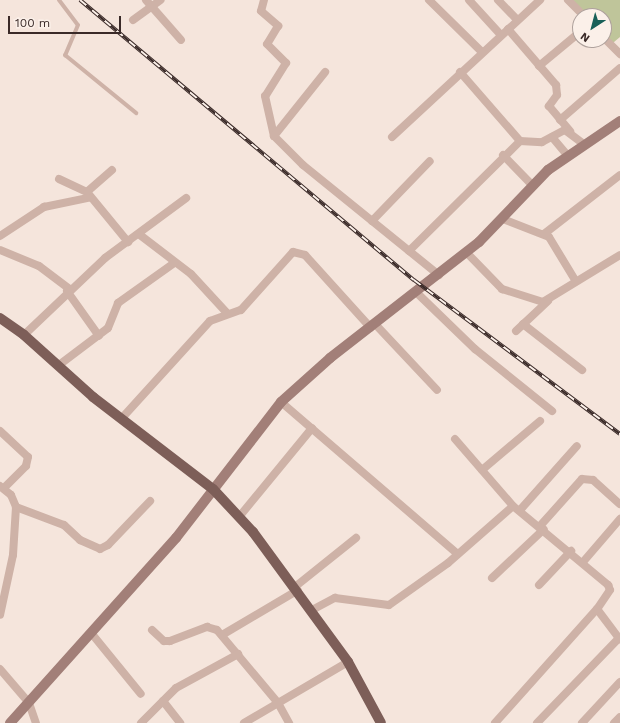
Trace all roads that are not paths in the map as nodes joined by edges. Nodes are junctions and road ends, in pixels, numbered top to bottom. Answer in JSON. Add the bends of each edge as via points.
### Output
{"nodes":[{"id":1,"x":59,"y":0,"type":"edge"},
{"id":2,"x":161,"y":0,"type":"edge"},
{"id":3,"x":264,"y":0,"type":"edge"},
{"id":4,"x":429,"y":0,"type":"edge"},
{"id":5,"x":469,"y":0,"type":"edge"},
{"id":6,"x":498,"y":0,"type":"edge"},
{"id":7,"x":540,"y":0,"type":"edge"},
{"id":8,"x":568,"y":0,"type":"edge"},
{"id":9,"x":148,"y":3,"type":"edge"},
{"id":10,"x":576,"y":8,"type":"edge"},
{"id":11,"x":133,"y":20,"type":"dead end"},
{"id":12,"x":517,"y":20,"type":"junction"},
{"id":13,"x":508,"y":29,"type":"junction"},
{"id":14,"x":501,"y":35,"type":"junction"},
{"id":15,"x":572,"y":39,"type":"edge"},
{"id":16,"x":181,"y":40,"type":"dead end"},
{"id":17,"x":612,"y":46,"type":"edge"},
{"id":18,"x":482,"y":52,"type":"junction"},
{"id":19,"x":620,"y":54,"type":"edge"},
{"id":20,"x":539,"y":66,"type":"junction"},
{"id":21,"x":620,"y":68,"type":"edge"},
{"id":22,"x":325,"y":72,"type":"dead end"},
{"id":23,"x":460,"y":72,"type":"junction"},
{"id":24,"x":136,"y":113,"type":"dead end"},
{"id":25,"x":560,"y":120,"type":"junction"},
{"id":26,"x":619,"y":123,"type":"edge"},
{"id":27,"x":570,"y":131,"type":"junction"},
{"id":28,"x":274,"y":136,"type":"junction"},
{"id":29,"x":392,"y":137,"type":"dead end"},
{"id":30,"x":552,"y":137,"type":"junction"},
{"id":31,"x":520,"y":141,"type":"junction"},
{"id":32,"x":585,"y":145,"type":"junction"},
{"id":33,"x":503,"y":155,"type":"junction"},
{"id":34,"x":568,"y":156,"type":"junction"},
{"id":35,"x":430,"y":161,"type":"dead end"},
{"id":36,"x":112,"y":170,"type":"dead end"},
{"id":37,"x":620,"y":175,"type":"edge"},
{"id":38,"x":59,"y":179,"type":"dead end"},
{"id":39,"x":533,"y":186,"type":"junction"},
{"id":40,"x":88,"y":195,"type":"junction"},
{"id":41,"x":186,"y":198,"type":"dead end"},
{"id":42,"x":503,"y":218,"type":"junction"},
{"id":43,"x":372,"y":221,"type":"junction"},
{"id":44,"x":544,"y":234,"type":"junction"},
{"id":45,"x":140,"y":235,"type":"junction"},
{"id":46,"x":0,"y":236,"type":"edge"},
{"id":47,"x":128,"y":242,"type":"junction"},
{"id":48,"x":0,"y":250,"type":"edge"},
{"id":49,"x":409,"y":251,"type":"junction"},
{"id":50,"x":466,"y":252,"type":"junction"},
{"id":51,"x":620,"y":255,"type":"edge"},
{"id":52,"x":174,"y":263,"type":"junction"},
{"id":53,"x":439,"y":275,"type":"junction"},
{"id":54,"x":575,"y":280,"type":"junction"},
{"id":55,"x":68,"y":290,"type":"junction"},
{"id":56,"x":417,"y":293,"type":"junction"},
{"id":57,"x":548,"y":301,"type":"junction"},
{"id":58,"x":228,"y":313,"type":"junction"},
{"id":59,"x":0,"y":318,"type":"edge"},
{"id":60,"x":523,"y":324,"type":"junction"},
{"id":61,"x":373,"y":327,"type":"junction"},
{"id":62,"x":516,"y":330,"type":"dead end"},
{"id":63,"x":24,"y":335,"type":"junction"},
{"id":64,"x":99,"y":336,"type":"junction"},
{"id":65,"x":59,"y":365,"type":"junction"},
{"id":66,"x":582,"y":370,"type":"dead end"},
{"id":67,"x":437,"y":390,"type":"dead end"},
{"id":68,"x":281,"y":402,"type":"junction"},
{"id":69,"x":552,"y":411,"type":"dead end"},
{"id":70,"x":122,"y":418,"type":"junction"},
{"id":71,"x":540,"y":421,"type":"dead end"},
{"id":72,"x":312,"y":428,"type":"junction"},
{"id":73,"x":0,"y":431,"type":"edge"},
{"id":74,"x":454,"y":438,"type":"dead end"},
{"id":75,"x":577,"y":446,"type":"dead end"},
{"id":76,"x":482,"y":470,"type":"junction"},
{"id":77,"x":2,"y":487,"type":"edge"},
{"id":78,"x":213,"y":490,"type":"junction"},
{"id":79,"x":150,"y":501,"type":"dead end"},
{"id":80,"x":620,"y":504,"type":"edge"},
{"id":81,"x":16,"y":507,"type":"junction"},
{"id":82,"x":517,"y":507,"type":"junction"},
{"id":83,"x":239,"y":517,"type":"junction"},
{"id":84,"x":620,"y":519,"type":"edge"},
{"id":85,"x":542,"y":527,"type":"junction"},
{"id":86,"x":356,"y":538,"type":"dead end"},
{"id":87,"x":571,"y":551,"type":"junction"},
{"id":88,"x":458,"y":554,"type":"junction"},
{"id":89,"x":583,"y":562,"type":"junction"},
{"id":90,"x":492,"y":578,"type":"dead end"},
{"id":91,"x":539,"y":585,"type":"dead end"},
{"id":92,"x":297,"y":588,"type":"junction"},
{"id":93,"x":597,"y":609,"type":"junction"},
{"id":94,"x":312,"y":610,"type":"junction"},
{"id":95,"x":0,"y":615,"type":"edge"},
{"id":96,"x":152,"y":630,"type":"dead end"},
{"id":97,"x":92,"y":634,"type":"junction"},
{"id":98,"x":222,"y":635,"type":"junction"},
{"id":99,"x":620,"y":638,"type":"edge"},
{"id":100,"x":238,"y":654,"type":"junction"},
{"id":101,"x":348,"y":662,"type":"junction"},
{"id":102,"x":0,"y":669,"type":"edge"},
{"id":103,"x":620,"y":682,"type":"edge"},
{"id":104,"x":141,"y":694,"type":"dead end"},
{"id":105,"x":163,"y":701,"type":"junction"},
{"id":106,"x":29,"y":702,"type":"junction"},
{"id":107,"x":278,"y":703,"type":"junction"},
{"id":108,"x":620,"y":717,"type":"edge"},
{"id":109,"x":10,"y":723,"type":"edge"},
{"id":110,"x":36,"y":723,"type":"edge"},
{"id":111,"x":141,"y":723,"type":"edge"},
{"id":112,"x":180,"y":723,"type":"edge"},
{"id":113,"x":244,"y":723,"type":"edge"},
{"id":114,"x":289,"y":723,"type":"edge"},
{"id":115,"x":382,"y":723,"type":"edge"},
{"id":116,"x":495,"y":723,"type":"edge"},
{"id":117,"x":537,"y":723,"type":"edge"},
{"id":118,"x":582,"y":723,"type":"edge"},
{"id":119,"x":614,"y":723,"type":"edge"}],
"edges":[{"from":1,"to":24,"type":"lane","via":[[78,25],[65,55]]},
{"from":2,"to":9,"type":"street"},
{"from":3,"to":28,"type":"street","via":[[261,11],[278,26],[268,44],[286,63],[265,96]]},
{"from":4,"to":18,"type":"street"},
{"from":5,"to":14,"type":"street"},
{"from":6,"to":12,"type":"street"},
{"from":7,"to":12,"type":"street"},
{"from":8,"to":10,"type":"street"},
{"from":9,"to":11,"type":"street"},
{"from":9,"to":16,"type":"street"},
{"from":12,"to":13,"type":"street"},
{"from":13,"to":14,"type":"street"},
{"from":13,"to":20,"type":"street"},
{"from":14,"to":18,"type":"street"},
{"from":15,"to":20,"type":"street"},
{"from":17,"to":19,"type":"street"},
{"from":18,"to":23,"type":"street"},
{"from":20,"to":25,"type":"street","via":[[558,90],[549,106]]},
{"from":21,"to":25,"type":"street"},
{"from":22,"to":28,"type":"street"},
{"from":23,"to":29,"type":"street"},
{"from":23,"to":31,"type":"street"},
{"from":25,"to":27,"type":"street"},
{"from":26,"to":32,"type":"street"},
{"from":27,"to":30,"type":"street"},
{"from":27,"to":32,"type":"street"},
{"from":28,"to":43,"type":"street","via":[[303,165]]},
{"from":30,"to":31,"type":"street","via":[[538,143]]},
{"from":30,"to":34,"type":"street"},
{"from":31,"to":33,"type":"street"},
{"from":32,"to":34,"type":"street"},
{"from":33,"to":39,"type":"street"},
{"from":33,"to":49,"type":"street"},
{"from":34,"to":39,"type":"street"},
{"from":35,"to":43,"type":"street"},
{"from":36,"to":40,"type":"street"},
{"from":37,"to":44,"type":"street"},
{"from":38,"to":40,"type":"street"},
{"from":39,"to":42,"type":"street"},
{"from":40,"to":46,"type":"street","via":[[44,207]]},
{"from":40,"to":47,"type":"street"},
{"from":41,"to":45,"type":"street"},
{"from":42,"to":44,"type":"street"},
{"from":42,"to":50,"type":"street"},
{"from":43,"to":49,"type":"street"},
{"from":44,"to":54,"type":"street","via":[[556,246]]},
{"from":45,"to":47,"type":"street"},
{"from":45,"to":52,"type":"street"},
{"from":47,"to":55,"type":"street"},
{"from":48,"to":55,"type":"street","via":[[39,266]]},
{"from":49,"to":53,"type":"street"},
{"from":50,"to":53,"type":"street"},
{"from":50,"to":57,"type":"street","via":[[502,289]]},
{"from":51,"to":54,"type":"street"},
{"from":52,"to":58,"type":"street","via":[[195,277]]},
{"from":52,"to":64,"type":"street","via":[[118,303],[108,328]]},
{"from":53,"to":56,"type":"street"},
{"from":54,"to":57,"type":"street"},
{"from":55,"to":63,"type":"street"},
{"from":55,"to":64,"type":"street"},
{"from":56,"to":61,"type":"street"},
{"from":56,"to":69,"type":"street","via":[[475,349]]},
{"from":57,"to":60,"type":"street"},
{"from":58,"to":61,"type":"street","via":[[241,310],[288,256],[298,252]]},
{"from":58,"to":70,"type":"street","via":[[210,322]]},
{"from":59,"to":63,"type":"main road"},
{"from":60,"to":62,"type":"street"},
{"from":60,"to":66,"type":"street"},
{"from":61,"to":67,"type":"street"},
{"from":61,"to":68,"type":"street"},
{"from":63,"to":65,"type":"main road"},
{"from":64,"to":65,"type":"street"},
{"from":65,"to":70,"type":"main road"},
{"from":68,"to":72,"type":"street"},
{"from":68,"to":78,"type":"street"},
{"from":70,"to":78,"type":"main road"},
{"from":71,"to":76,"type":"street"},
{"from":72,"to":83,"type":"street"},
{"from":72,"to":88,"type":"street"},
{"from":73,"to":77,"type":"street","via":[[28,457],[26,466]]},
{"from":74,"to":76,"type":"street"},
{"from":75,"to":82,"type":"street"},
{"from":76,"to":82,"type":"street"},
{"from":77,"to":81,"type":"street"},
{"from":78,"to":83,"type":"main road"},
{"from":78,"to":97,"type":"street","via":[[176,538]]},
{"from":79,"to":81,"type":"street","via":[[108,545],[100,549],[80,540],[64,525]]},
{"from":80,"to":85,"type":"street","via":[[593,480],[582,479]]},
{"from":81,"to":95,"type":"street","via":[[11,574]]},
{"from":82,"to":85,"type":"street"},
{"from":82,"to":88,"type":"street"},
{"from":83,"to":92,"type":"main road"},
{"from":84,"to":89,"type":"street"},
{"from":85,"to":87,"type":"street"},
{"from":85,"to":90,"type":"street"},
{"from":86,"to":92,"type":"street"},
{"from":87,"to":89,"type":"street"},
{"from":87,"to":91,"type":"street"},
{"from":88,"to":94,"type":"street","via":[[389,605],[335,598]]},
{"from":89,"to":93,"type":"street","via":[[610,590]]},
{"from":92,"to":94,"type":"main road"},
{"from":92,"to":98,"type":"street"},
{"from":93,"to":99,"type":"street"},
{"from":93,"to":116,"type":"street"},
{"from":94,"to":101,"type":"main road"},
{"from":96,"to":98,"type":"street","via":[[164,641],[207,627]]},
{"from":97,"to":104,"type":"street"},
{"from":97,"to":106,"type":"street"},
{"from":98,"to":100,"type":"street"},
{"from":99,"to":117,"type":"street"},
{"from":100,"to":105,"type":"street","via":[[184,682]]},
{"from":100,"to":107,"type":"street"},
{"from":101,"to":107,"type":"street"},
{"from":101,"to":115,"type":"main road"},
{"from":102,"to":106,"type":"street"},
{"from":103,"to":118,"type":"street"},
{"from":105,"to":111,"type":"street"},
{"from":105,"to":112,"type":"street"},
{"from":106,"to":109,"type":"street"},
{"from":106,"to":110,"type":"street"},
{"from":107,"to":113,"type":"street"},
{"from":107,"to":114,"type":"street"},
{"from":108,"to":119,"type":"street"}]}
